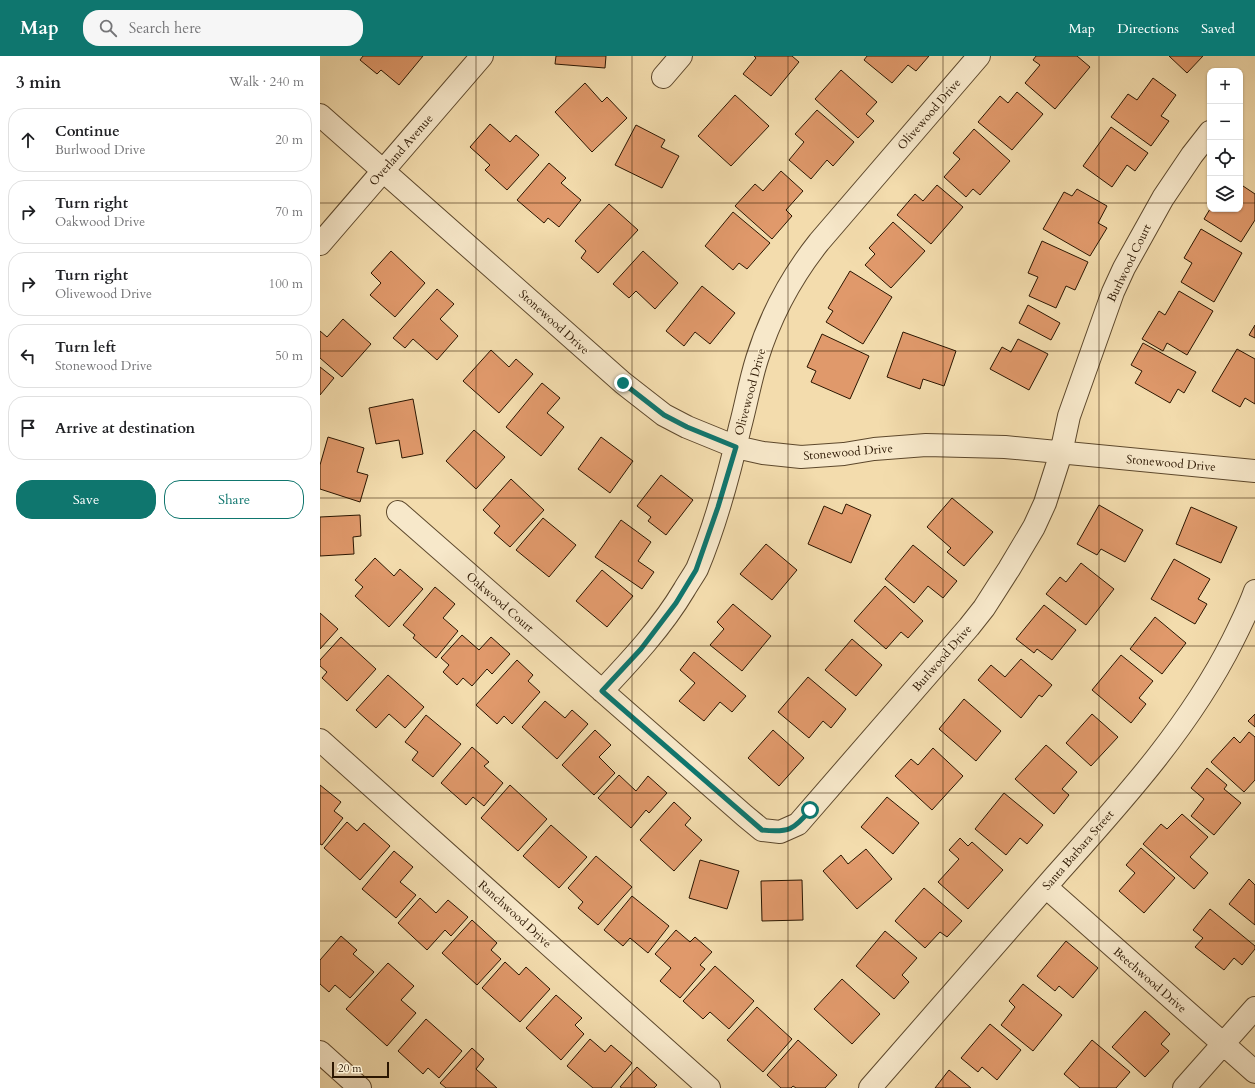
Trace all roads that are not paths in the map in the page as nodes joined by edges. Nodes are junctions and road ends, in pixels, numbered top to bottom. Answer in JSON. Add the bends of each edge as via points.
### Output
{"nodes":[{"id":1,"x":482,"y":56,"type":"edge"},
{"id":2,"x":681,"y":56,"type":"edge"},
{"id":3,"x":979,"y":56,"type":"edge"},
{"id":4,"x":663,"y":77,"type":"dead end"},
{"id":5,"x":320,"y":115,"type":"edge"},
{"id":6,"x":1207,"y":136,"type":"edge"},
{"id":7,"x":383,"y":171,"type":"junction"},
{"id":8,"x":320,"y":244,"type":"edge"},
{"id":9,"x":736,"y":447,"type":"junction"},
{"id":10,"x":1061,"y":453,"type":"junction"},
{"id":11,"x":1255,"y":471,"type":"edge"},
{"id":12,"x":398,"y":512,"type":"dead end"},
{"id":13,"x":1255,"y":591,"type":"edge"},
{"id":14,"x":602,"y":691,"type":"junction"},
{"id":15,"x":320,"y":740,"type":"edge"},
{"id":16,"x":780,"y":832,"type":"joint"},
{"id":17,"x":1046,"y":887,"type":"junction"},
{"id":18,"x":1255,"y":1008,"type":"edge"},
{"id":19,"x":1223,"y":1044,"type":"junction"},
{"id":20,"x":320,"y":1052,"type":"edge"},
{"id":21,"x":1255,"y":1072,"type":"edge"},
{"id":22,"x":360,"y":1088,"type":"edge"},
{"id":23,"x":709,"y":1088,"type":"edge"},
{"id":24,"x":870,"y":1088,"type":"edge"},
{"id":25,"x":1184,"y":1088,"type":"edge"}],
"edges":[{"from":1,"to":7,"type":"street","name":"Overland Avenue"},
{"from":2,"to":4,"type":"street"},
{"from":3,"to":9,"type":"street","name":"Olivewood Drive","via":[[807,257],[787,289],[757,359]]},
{"from":5,"to":7,"type":"street","name":"Stonewood Drive"},
{"from":6,"to":10,"type":"street","name":"Burlwood Court","via":[[1163,198],[1124,268],[1069,416]]},
{"from":7,"to":8,"type":"street","name":"Overland Avenue"},
{"from":7,"to":9,"type":"street","name":"Stonewood Drive","via":[[643,400],[687,427]]},
{"from":9,"to":10,"type":"street","name":"Stonewood Drive","via":[[801,457],[926,445],[1005,447]]},
{"from":9,"to":14,"type":"street","name":"Olivewood Drive","via":[[696,570],[676,603],[641,649]]},
{"from":10,"to":11,"type":"street","name":"Stonewood Drive"},
{"from":10,"to":16,"type":"street","name":"Burlwood Drive","via":[[1046,503],[984,608],[798,824]]},
{"from":12,"to":14,"type":"street","name":"Oakwood Court"},
{"from":13,"to":17,"type":"street","name":"Santa Barbara Street","via":[[1226,653],[1200,697],[1126,796]]},
{"from":14,"to":16,"type":"street","name":"Oakwood Court","via":[[762,830]]},
{"from":15,"to":23,"type":"street","name":"Ranchwood Drive"},
{"from":17,"to":19,"type":"street","name":"Beechwood Drive"},
{"from":17,"to":24,"type":"street","name":"Santa Barbara Street"},
{"from":18,"to":19,"type":"street"},
{"from":19,"to":21,"type":"street","name":"Beechwood Drive"},
{"from":19,"to":25,"type":"street"},
{"from":20,"to":22,"type":"street"}]}
